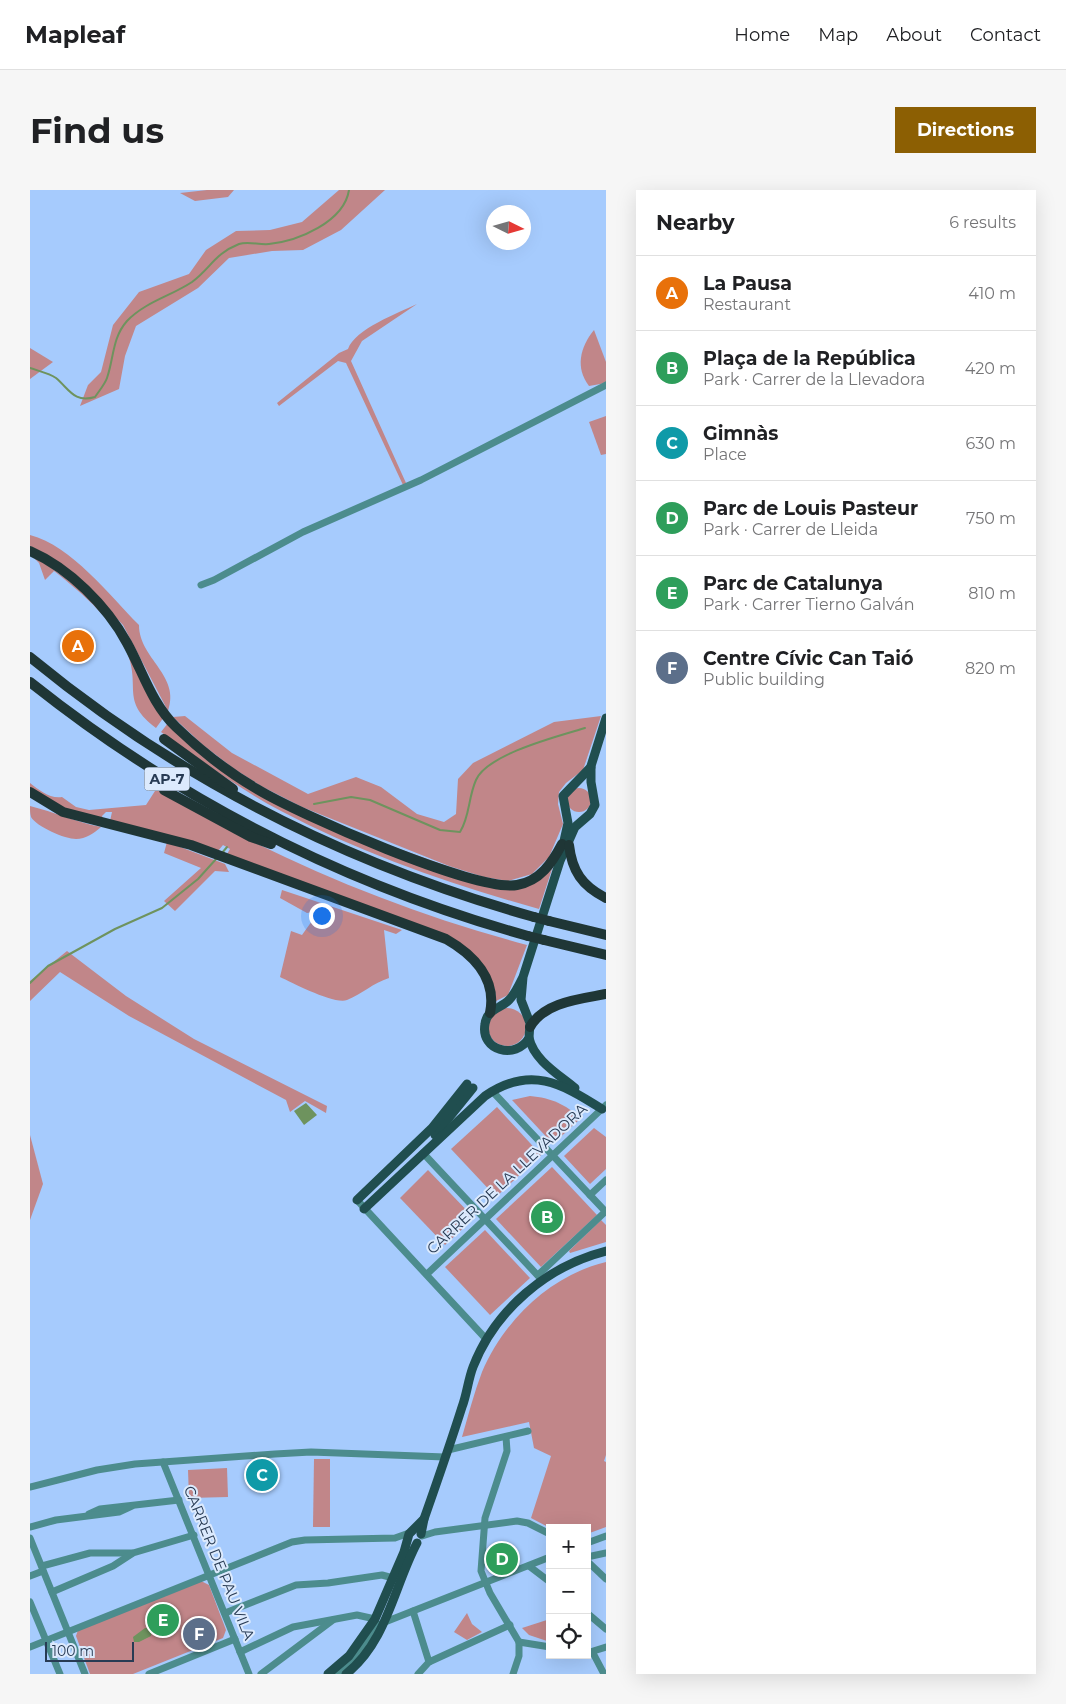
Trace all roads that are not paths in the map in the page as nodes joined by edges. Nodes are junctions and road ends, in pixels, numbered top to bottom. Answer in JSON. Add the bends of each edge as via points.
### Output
{"nodes":[{"id":1,"x":606,"y":385,"type":"edge"},
{"id":2,"x":30,"y":551,"type":"edge"},
{"id":3,"x":201,"y":585,"type":"dead end"},
{"id":4,"x":30,"y":657,"type":"edge"},
{"id":5,"x":30,"y":682,"type":"edge"},
{"id":6,"x":606,"y":718,"type":"edge"},
{"id":7,"x":164,"y":739,"type":"dead end"},
{"id":8,"x":591,"y":766,"type":"junction"},
{"id":9,"x":570,"y":786,"type":"junction"},
{"id":10,"x":164,"y":790,"type":"dead end"},
{"id":11,"x":30,"y":792,"type":"edge"},
{"id":12,"x":594,"y":793,"type":"junction"},
{"id":13,"x":566,"y":811,"type":"junction"},
{"id":14,"x":264,"y":812,"type":"junction"},
{"id":15,"x":585,"y":816,"type":"junction"},
{"id":16,"x":566,"y":844,"type":"junction"},
{"id":17,"x":314,"y":858,"type":"junction"},
{"id":18,"x":606,"y":898,"type":"edge"},
{"id":19,"x":606,"y":935,"type":"edge"},
{"id":20,"x":606,"y":955,"type":"edge"},
{"id":21,"x":523,"y":977,"type":"junction"},
{"id":22,"x":606,"y":994,"type":"edge"},
{"id":23,"x":504,"y":1005,"type":"junction"},
{"id":24,"x":490,"y":1012,"type":"junction"},
{"id":25,"x":525,"y":1012,"type":"junction"},
{"id":26,"x":530,"y":1027,"type":"junction"},
{"id":27,"x":529,"y":1038,"type":"junction"},
{"id":28,"x":514,"y":1050,"type":"junction"},
{"id":29,"x":538,"y":1058,"type":"junction"},
{"id":30,"x":492,"y":1091,"type":"junction"},
{"id":31,"x":604,"y":1109,"type":"edge"},
{"id":32,"x":423,"y":1152,"type":"junction"},
{"id":33,"x":553,"y":1155,"type":"junction"},
{"id":34,"x":606,"y":1180,"type":"edge"},
{"id":35,"x":590,"y":1195,"type":"junction"},
{"id":36,"x":357,"y":1200,"type":"joint"},
{"id":37,"x":367,"y":1206,"type":"junction"},
{"id":38,"x":606,"y":1212,"type":"edge"},
{"id":39,"x":485,"y":1218,"type":"junction"},
{"id":40,"x":606,"y":1251,"type":"edge"},
{"id":41,"x":427,"y":1274,"type":"junction"},
{"id":42,"x":540,"y":1278,"type":"junction"},
{"id":43,"x":487,"y":1340,"type":"junction"},
{"id":44,"x":528,"y":1431,"type":"dead end"},
{"id":45,"x":506,"y":1436,"type":"junction"},
{"id":46,"x":446,"y":1454,"type":"junction"},
{"id":47,"x":163,"y":1462,"type":"junction"},
{"id":48,"x":30,"y":1487,"type":"edge"},
{"id":49,"x":179,"y":1500,"type":"junction"},
{"id":50,"x":484,"y":1526,"type":"junction"},
{"id":51,"x":30,"y":1527,"type":"edge"},
{"id":52,"x":546,"y":1532,"type":"edge"},
{"id":53,"x":194,"y":1535,"type":"junction"},
{"id":54,"x":606,"y":1536,"type":"edge"},
{"id":55,"x":397,"y":1538,"type":"junction"},
{"id":56,"x":414,"y":1539,"type":"junction"},
{"id":57,"x":591,"y":1542,"type":"edge"},
{"id":58,"x":31,"y":1543,"type":"edge"},
{"id":59,"x":133,"y":1553,"type":"junction"},
{"id":60,"x":606,"y":1553,"type":"edge"},
{"id":61,"x":591,"y":1556,"type":"edge"},
{"id":62,"x":546,"y":1560,"type":"edge"},
{"id":63,"x":591,"y":1565,"type":"edge"},
{"id":64,"x":529,"y":1566,"type":"junction"},
{"id":65,"x":42,"y":1568,"type":"junction"},
{"id":66,"x":210,"y":1575,"type":"junction"},
{"id":67,"x":30,"y":1576,"type":"edge"},
{"id":68,"x":393,"y":1578,"type":"junction"},
{"id":69,"x":546,"y":1579,"type":"edge"},
{"id":70,"x":606,"y":1579,"type":"edge"},
{"id":71,"x":485,"y":1583,"type":"junction"},
{"id":72,"x":52,"y":1592,"type":"junction"},
{"id":73,"x":30,"y":1602,"type":"edge"},
{"id":74,"x":413,"y":1611,"type":"junction"},
{"id":75,"x":32,"y":1612,"type":"edge"},
{"id":76,"x":225,"y":1613,"type":"junction"},
{"id":77,"x":588,"y":1614,"type":"edge"},
{"id":78,"x":335,"y":1618,"type":"junction"},
{"id":79,"x":380,"y":1620,"type":"junction"},
{"id":80,"x":316,"y":1622,"type":"junction"},
{"id":81,"x":510,"y":1625,"type":"junction"},
{"id":82,"x":606,"y":1629,"type":"edge"},
{"id":83,"x":68,"y":1632,"type":"junction"},
{"id":84,"x":314,"y":1633,"type":"junction"},
{"id":85,"x":235,"y":1639,"type":"junction"},
{"id":86,"x":46,"y":1640,"type":"junction"},
{"id":87,"x":519,"y":1642,"type":"junction"},
{"id":88,"x":546,"y":1646,"type":"edge"},
{"id":89,"x":606,"y":1646,"type":"edge"},
{"id":90,"x":30,"y":1647,"type":"edge"},
{"id":91,"x":240,"y":1652,"type":"junction"},
{"id":92,"x":591,"y":1653,"type":"edge"},
{"id":93,"x":591,"y":1654,"type":"edge"},
{"id":94,"x":429,"y":1662,"type":"junction"},
{"id":95,"x":59,"y":1674,"type":"edge"},
{"id":96,"x":85,"y":1674,"type":"edge"},
{"id":97,"x":149,"y":1674,"type":"edge"},
{"id":98,"x":250,"y":1674,"type":"edge"},
{"id":99,"x":261,"y":1674,"type":"edge"},
{"id":100,"x":328,"y":1674,"type":"edge"},
{"id":101,"x":338,"y":1674,"type":"edge"},
{"id":102,"x":346,"y":1674,"type":"edge"},
{"id":103,"x":418,"y":1674,"type":"edge"},
{"id":104,"x":512,"y":1674,"type":"edge"},
{"id":105,"x":604,"y":1674,"type":"edge"}],
"edges":[{"from":1,"to":3,"type":"street","via":[[421,480],[304,532]]},
{"from":2,"to":16,"type":"highway","via":[[63,572],[103,608],[121,633],[153,698],[195,745],[223,767],[286,805],[480,882],[508,886],[530,881],[544,872]]},
{"from":4,"to":14,"type":"highway","number":"AP-7","via":[[150,746]]},
{"from":5,"to":17,"type":"highway","number":"AP-7","via":[[165,778],[242,823]]},
{"from":6,"to":8,"type":"main road"},
{"from":7,"to":14,"type":"highway"},
{"from":8,"to":9,"type":"main road"},
{"from":8,"to":12,"type":"main road"},
{"from":9,"to":12,"type":"main road","via":[[586,785]]},
{"from":9,"to":13,"type":"main road","via":[[563,796]]},
{"from":10,"to":17,"type":"highway","via":[[251,837]]},
{"from":11,"to":24,"type":"highway","via":[[63,812],[209,851],[455,944],[471,956],[487,978],[492,998]]},
{"from":12,"to":15,"type":"main road","via":[[595,805]]},
{"from":13,"to":15,"type":"main road","via":[[575,817]]},
{"from":13,"to":16,"type":"main road"},
{"from":14,"to":19,"type":"highway","number":"AP-7","bridge":true,"via":[[402,874],[534,917]]},
{"from":15,"to":16,"type":"main road"},
{"from":16,"to":18,"type":"highway","via":[[578,877],[592,891]]},
{"from":16,"to":21,"type":"main road"},
{"from":17,"to":20,"type":"highway","number":"AP-7","bridge":true,"via":[[423,903],[528,936]]},
{"from":21,"to":23,"type":"main road"},
{"from":21,"to":25,"type":"main road","via":[[521,996]]},
{"from":22,"to":26,"type":"highway","via":[[552,1008],[538,1016]]},
{"from":23,"to":24,"type":"main road"},
{"from":23,"to":25,"type":"main road","via":[[515,1006]]},
{"from":24,"to":28,"type":"main road","via":[[485,1023],[487,1038],[497,1048]]},
{"from":25,"to":26,"type":"main road"},
{"from":26,"to":27,"type":"main road"},
{"from":27,"to":28,"type":"main road","via":[[522,1047]]},
{"from":27,"to":29,"type":"main road"},
{"from":28,"to":29,"type":"main road"},
{"from":29,"to":31,"type":"main road"},
{"from":30,"to":31,"type":"main road","via":[[524,1080],[549,1081],[565,1086]]},
{"from":30,"to":32,"type":"main road"},
{"from":30,"to":33,"type":"street"},
{"from":31,"to":33,"type":"street","name":"CARRER DE LA LLEVADORA"},
{"from":32,"to":37,"type":"main road"},
{"from":32,"to":39,"type":"street"},
{"from":33,"to":35,"type":"street"},
{"from":33,"to":39,"type":"street","name":"CARRER DE LA LLEVADORA"},
{"from":34,"to":35,"type":"street"},
{"from":35,"to":38,"type":"street"},
{"from":36,"to":37,"type":"street"},
{"from":36,"to":37,"type":"main road","via":[[432,1128],[470,1086],[430,1141],[373,1196]]},
{"from":37,"to":41,"type":"street"},
{"from":38,"to":42,"type":"street"},
{"from":39,"to":41,"type":"street","name":"CARRER DE LA LLEVADORA"},
{"from":39,"to":42,"type":"street"},
{"from":40,"to":42,"type":"main road"},
{"from":41,"to":43,"type":"street"},
{"from":42,"to":43,"type":"main road","via":[[510,1309]]},
{"from":43,"to":46,"type":"main road","via":[[473,1368]]},
{"from":44,"to":45,"type":"street"},
{"from":45,"to":46,"type":"street"},
{"from":45,"to":50,"type":"street","via":[[507,1451]]},
{"from":46,"to":47,"type":"street","via":[[311,1452]]},
{"from":46,"to":56,"type":"main road"},
{"from":47,"to":48,"type":"street","via":[[96,1470]]},
{"from":47,"to":49,"type":"street","name":"CARRER DE PAU VILA"},
{"from":49,"to":51,"type":"street","via":[[100,1509],[84,1516]]},
{"from":49,"to":53,"type":"street","name":"CARRER DE PAU VILA"},
{"from":50,"to":52,"type":"street","via":[[525,1522]]},
{"from":50,"to":56,"type":"street"},
{"from":50,"to":71,"type":"street","via":[[482,1571]]},
{"from":53,"to":59,"type":"street"},
{"from":53,"to":66,"type":"street","name":"CARRER DE PAU VILA"},
{"from":54,"to":57,"type":"street"},
{"from":55,"to":56,"type":"street"},
{"from":55,"to":56,"type":"street"},
{"from":55,"to":66,"type":"street","via":[[300,1540]]},
{"from":56,"to":68,"type":"main road"},
{"from":56,"to":79,"type":"main road"},
{"from":58,"to":65,"type":"street"},
{"from":59,"to":65,"type":"street","via":[[90,1553]]},
{"from":59,"to":72,"type":"street","via":[[113,1566]]},
{"from":60,"to":61,"type":"street"},
{"from":62,"to":64,"type":"street"},
{"from":63,"to":70,"type":"street"},
{"from":64,"to":69,"type":"street"},
{"from":64,"to":71,"type":"street"},
{"from":65,"to":67,"type":"street"},
{"from":65,"to":72,"type":"street"},
{"from":66,"to":76,"type":"street","name":"CARRER DE PAU VILA"},
{"from":66,"to":83,"type":"street"},
{"from":68,"to":76,"type":"street","via":[[382,1575],[328,1584],[296,1585]]},
{"from":68,"to":79,"type":"main road"},
{"from":71,"to":74,"type":"street"},
{"from":71,"to":81,"type":"street"},
{"from":72,"to":83,"type":"street"},
{"from":73,"to":75,"type":"street"},
{"from":74,"to":79,"type":"street"},
{"from":74,"to":94,"type":"street"},
{"from":75,"to":86,"type":"street"},
{"from":76,"to":85,"type":"street","name":"CARRER DE PAU VILA"},
{"from":77,"to":82,"type":"street"},
{"from":78,"to":79,"type":"street","via":[[361,1614]]},
{"from":78,"to":80,"type":"street"},
{"from":78,"to":84,"type":"street"},
{"from":79,"to":100,"type":"main road","via":[[349,1656]]},
{"from":79,"to":101,"type":"street","via":[[354,1660]]},
{"from":79,"to":102,"type":"main road","via":[[357,1663]]},
{"from":80,"to":84,"type":"street","via":[[319,1626]]},
{"from":80,"to":91,"type":"street","via":[[293,1627]]},
{"from":81,"to":87,"type":"street"},
{"from":81,"to":94,"type":"street"},
{"from":83,"to":86,"type":"street"},
{"from":83,"to":96,"type":"street"},
{"from":84,"to":99,"type":"street"},
{"from":85,"to":91,"type":"street","name":"CARRER DE PAU VILA"},
{"from":85,"to":97,"type":"street"},
{"from":86,"to":90,"type":"street"},
{"from":86,"to":95,"type":"street"},
{"from":87,"to":88,"type":"street"},
{"from":87,"to":104,"type":"street"},
{"from":89,"to":92,"type":"street"},
{"from":91,"to":98,"type":"street","name":"CARRER DE PAU VILA"},
{"from":93,"to":105,"type":"street"},
{"from":94,"to":103,"type":"street"}]}
